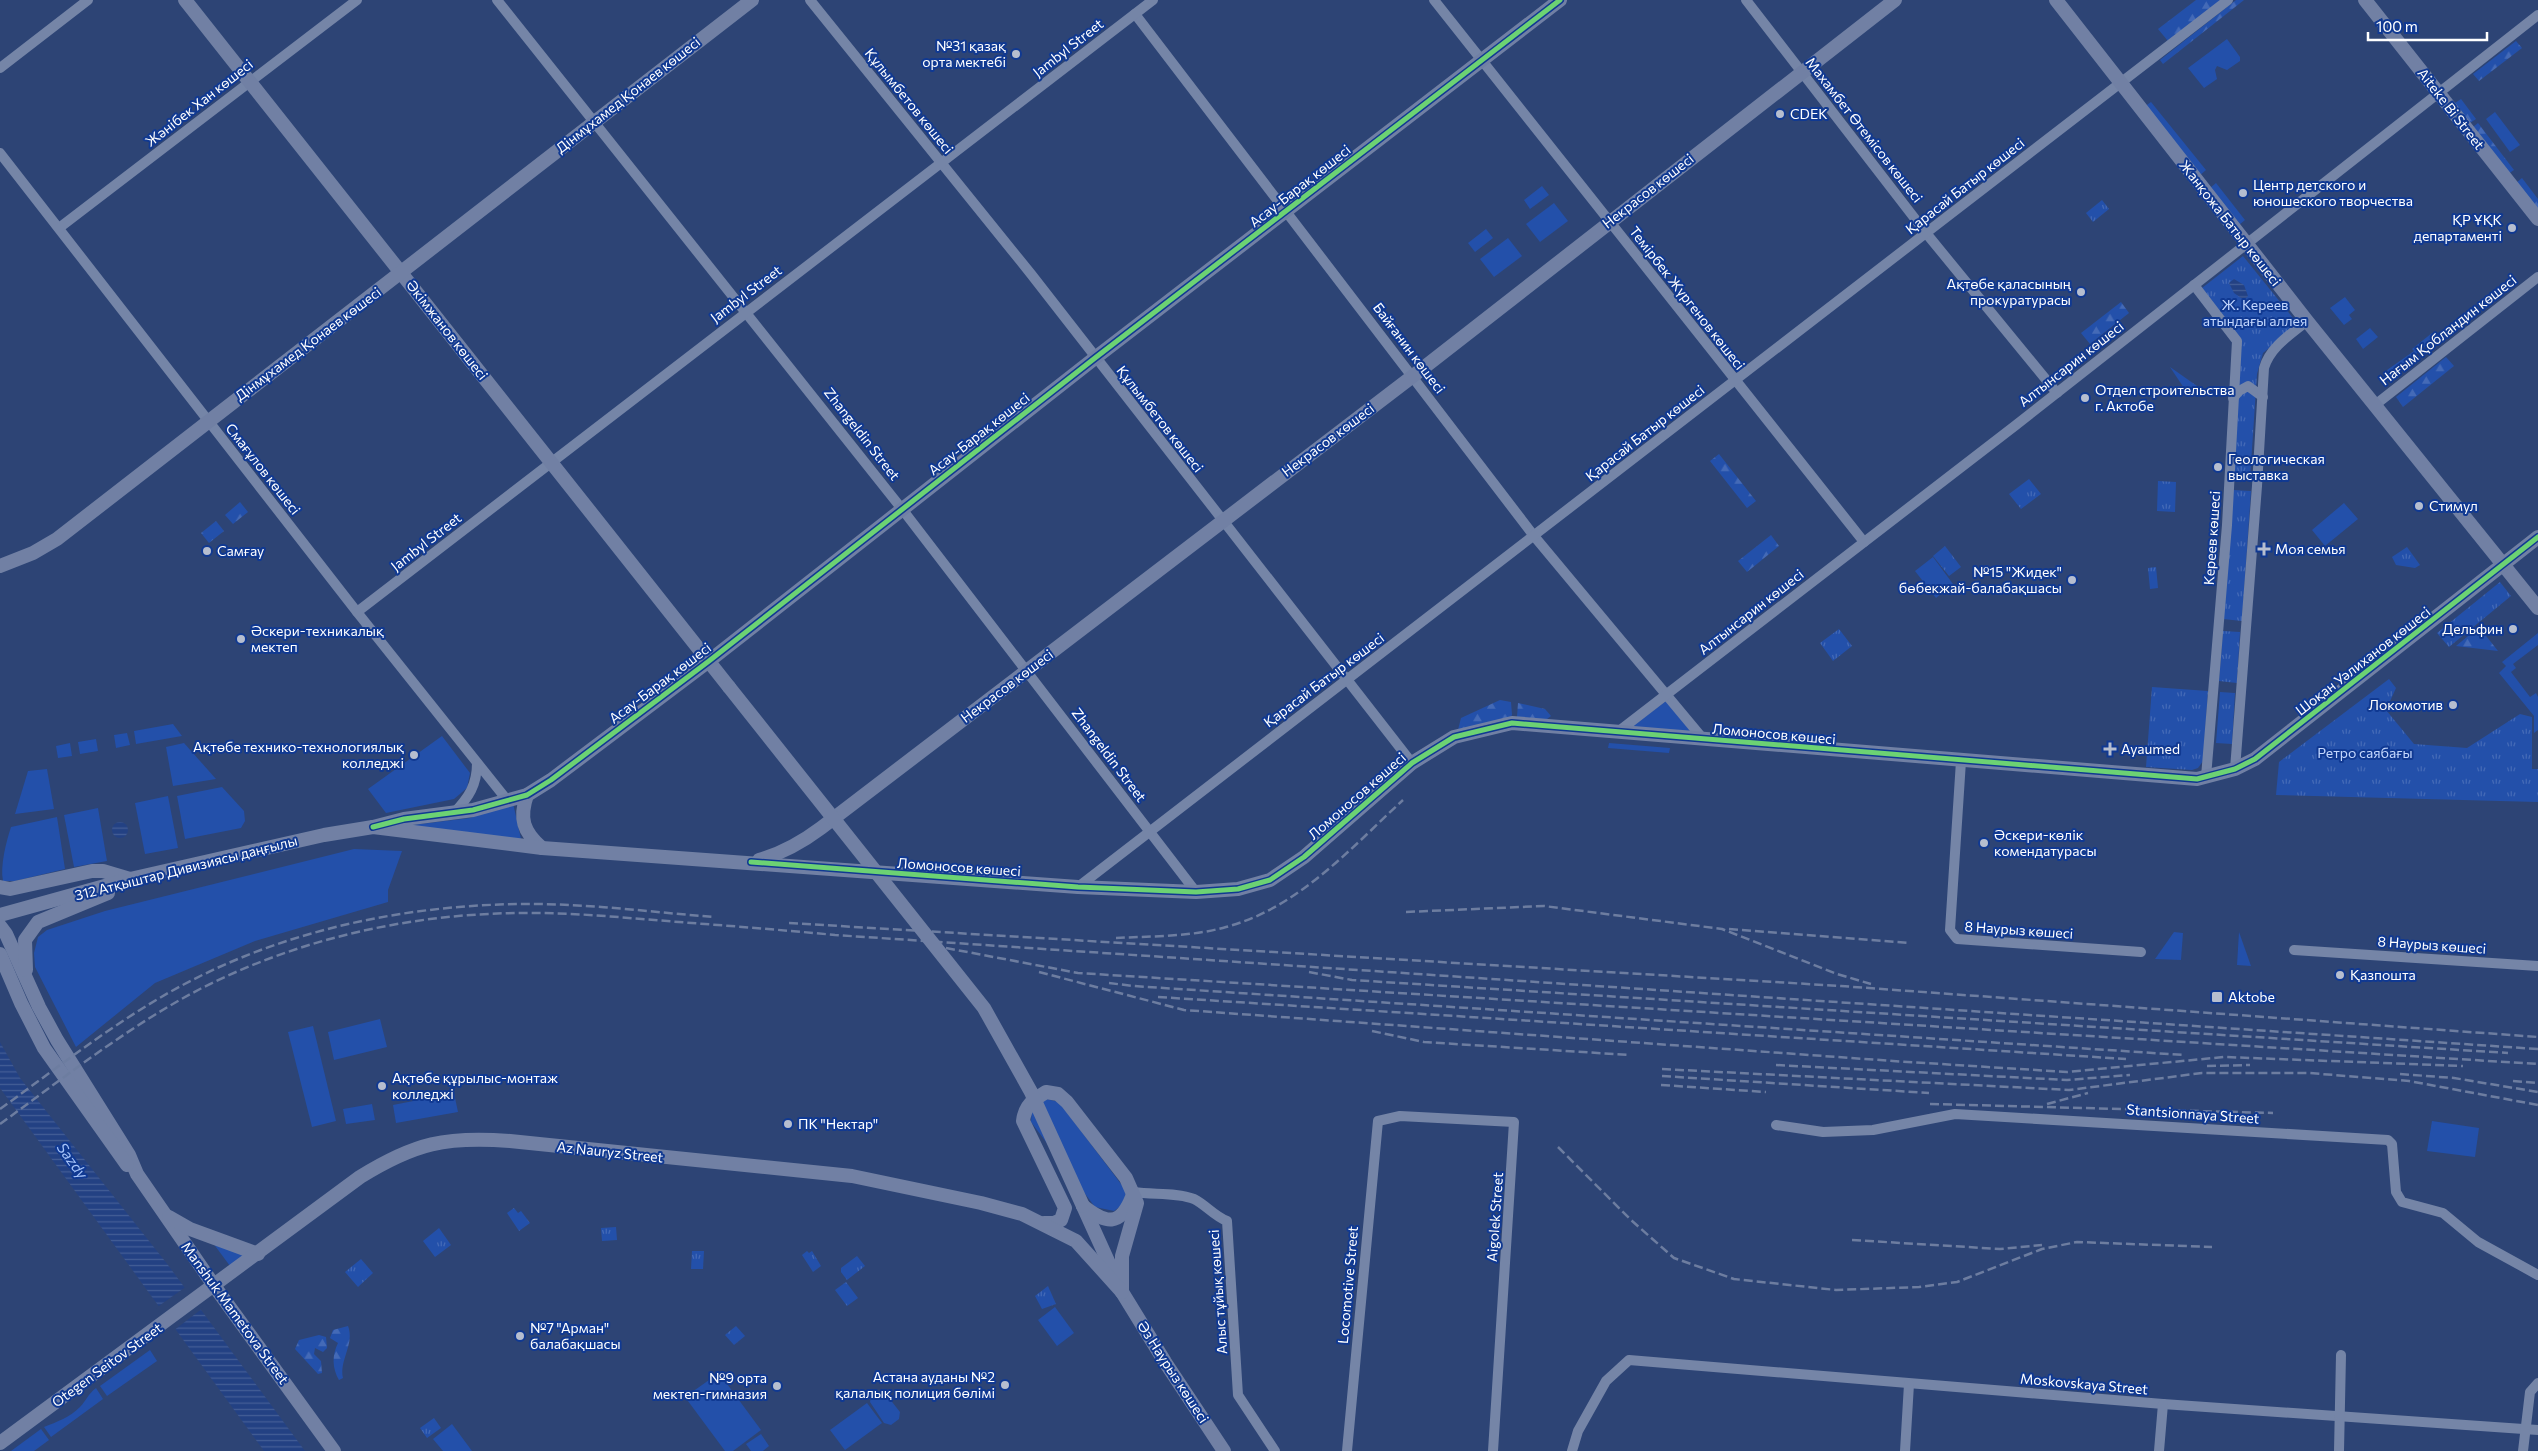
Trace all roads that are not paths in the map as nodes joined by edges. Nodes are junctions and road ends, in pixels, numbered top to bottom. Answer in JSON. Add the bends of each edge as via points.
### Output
{"nodes":[{"id":1,"x":88,"y":0,"type":"edge"},
{"id":2,"x":185,"y":0,"type":"edge"},
{"id":3,"x":357,"y":0,"type":"edge"},
{"id":4,"x":497,"y":0,"type":"edge"},
{"id":5,"x":752,"y":0,"type":"edge"},
{"id":6,"x":810,"y":0,"type":"edge"},
{"id":7,"x":1434,"y":0,"type":"edge"},
{"id":8,"x":1560,"y":0,"type":"edge"},
{"id":9,"x":1746,"y":0,"type":"edge"},
{"id":10,"x":1895,"y":0,"type":"edge"},
{"id":11,"x":2056,"y":0,"type":"edge"},
{"id":12,"x":2228,"y":0,"type":"edge"},
{"id":13,"x":2365,"y":0,"type":"edge"},
{"id":14,"x":1146,"y":2,"type":"edge"},
{"id":15,"x":1135,"y":14,"type":"junction"},
{"id":16,"x":2538,"y":16,"type":"edge"},
{"id":17,"x":1482,"y":60,"type":"junction"},
{"id":18,"x":0,"y":68,"type":"edge"},
{"id":19,"x":1802,"y":72,"type":"junction"},
{"id":20,"x":250,"y":80,"type":"junction"},
{"id":21,"x":2120,"y":83,"type":"junction"},
{"id":22,"x":2438,"y":92,"type":"junction"},
{"id":23,"x":594,"y":121,"type":"junction"},
{"id":24,"x":0,"y":153,"type":"edge"},
{"id":25,"x":942,"y":163,"type":"junction"},
{"id":26,"x":1287,"y":210,"type":"junction"},
{"id":27,"x":2538,"y":219,"type":"edge"},
{"id":28,"x":1609,"y":222,"type":"junction"},
{"id":29,"x":59,"y":228,"type":"junction"},
{"id":30,"x":1926,"y":233,"type":"junction"},
{"id":31,"x":2247,"y":243,"type":"junction"},
{"id":32,"x":401,"y":272,"type":"junction"},
{"id":33,"x":2538,"y":277,"type":"edge"},
{"id":34,"x":2194,"y":285,"type":"junction"},
{"id":35,"x":747,"y":311,"type":"junction"},
{"id":36,"x":2307,"y":321,"type":"junction"},
{"id":37,"x":1095,"y":358,"type":"junction"},
{"id":38,"x":1413,"y":376,"type":"junction"},
{"id":39,"x":1736,"y":381,"type":"junction"},
{"id":40,"x":2057,"y":393,"type":"junction"},
{"id":41,"x":2262,"y":397,"type":"junction"},
{"id":42,"x":2233,"y":398,"type":"junction"},
{"id":43,"x":2374,"y":405,"type":"junction"},
{"id":44,"x":208,"y":420,"type":"junction"},
{"id":45,"x":551,"y":462,"type":"junction"},
{"id":46,"x":902,"y":508,"type":"junction"},
{"id":47,"x":1222,"y":521,"type":"junction"},
{"id":48,"x":1534,"y":536,"type":"junction"},
{"id":49,"x":2538,"y":537,"type":"edge"},
{"id":50,"x":1864,"y":542,"type":"junction"},
{"id":51,"x":2503,"y":565,"type":"junction"},
{"id":52,"x":0,"y":566,"type":"edge"},
{"id":53,"x":2538,"y":608,"type":"edge"},
{"id":54,"x":357,"y":612,"type":"junction"},
{"id":55,"x":709,"y":661,"type":"junction"},
{"id":56,"x":1028,"y":670,"type":"junction"},
{"id":57,"x":1347,"y":680,"type":"junction"},
{"id":58,"x":1666,"y":695,"type":"junction"},
{"id":59,"x":1619,"y":731,"type":"junction"},
{"id":60,"x":1704,"y":740,"type":"junction"},
{"id":61,"x":1961,"y":761,"type":"junction"},
{"id":62,"x":1412,"y":762,"type":"junction"},
{"id":63,"x":478,"y":763,"type":"junction"},
{"id":64,"x":2234,"y":769,"type":"junction"},
{"id":65,"x":2206,"y":777,"type":"junction"},
{"id":66,"x":2189,"y":779,"type":"joint"},
{"id":67,"x":527,"y":795,"type":"junction"},
{"id":68,"x":507,"y":800,"type":"junction"},
{"id":69,"x":454,"y":813,"type":"junction"},
{"id":70,"x":379,"y":825,"type":"junction"},
{"id":71,"x":1149,"y":831,"type":"junction"},
{"id":72,"x":542,"y":848,"type":"junction"},
{"id":73,"x":751,"y":862,"type":"junction"},
{"id":74,"x":130,"y":879,"type":"junction"},
{"id":75,"x":0,"y":887,"type":"edge"},
{"id":76,"x":1078,"y":887,"type":"junction"},
{"id":77,"x":1196,"y":892,"type":"junction"},
{"id":78,"x":0,"y":915,"type":"edge"},
{"id":79,"x":0,"y":926,"type":"edge"},
{"id":80,"x":2294,"y":950,"type":"dead end"},
{"id":81,"x":2141,"y":952,"type":"dead end"},
{"id":82,"x":0,"y":954,"type":"edge"},
{"id":83,"x":2538,"y":966,"type":"edge"},
{"id":84,"x":27,"y":981,"type":"junction"},
{"id":85,"x":1378,"y":1121,"type":"joint"},
{"id":86,"x":1776,"y":1125,"type":"dead end"},
{"id":87,"x":137,"y":1174,"type":"junction"},
{"id":88,"x":1134,"y":1192,"type":"junction"},
{"id":89,"x":1083,"y":1206,"type":"junction"},
{"id":90,"x":164,"y":1214,"type":"junction"},
{"id":91,"x":1044,"y":1223,"type":"junction"},
{"id":92,"x":258,"y":1254,"type":"junction"},
{"id":93,"x":2538,"y":1275,"type":"edge"},
{"id":94,"x":215,"y":1287,"type":"junction"},
{"id":95,"x":1122,"y":1292,"type":"junction"},
{"id":96,"x":2341,"y":1355,"type":"dead end"},
{"id":97,"x":1909,"y":1384,"type":"junction"},
{"id":98,"x":2537,"y":1384,"type":"edge"},
{"id":99,"x":2163,"y":1404,"type":"junction"},
{"id":100,"x":2341,"y":1417,"type":"junction"},
{"id":101,"x":2525,"y":1429,"type":"junction"},
{"id":102,"x":2538,"y":1430,"type":"edge"},
{"id":103,"x":0,"y":1443,"type":"edge"},
{"id":104,"x":334,"y":1451,"type":"edge"},
{"id":105,"x":1224,"y":1451,"type":"edge"},
{"id":106,"x":1275,"y":1451,"type":"edge"},
{"id":107,"x":1348,"y":1451,"type":"edge"},
{"id":108,"x":1493,"y":1451,"type":"edge"},
{"id":109,"x":1572,"y":1451,"type":"edge"},
{"id":110,"x":1905,"y":1451,"type":"edge"},
{"id":111,"x":2160,"y":1451,"type":"edge"},
{"id":112,"x":2339,"y":1451,"type":"edge"},
{"id":113,"x":2523,"y":1451,"type":"edge"}],
"edges":[{"from":1,"to":18,"type":"street"},
{"from":2,"to":20,"type":"street","name":"Әкімжанов көшесі"},
{"from":3,"to":20,"type":"street","name":"Жәнібек Хан көшесі"},
{"from":4,"to":23,"type":"street","name":"Zhangeldin Street"},
{"from":5,"to":23,"type":"street","name":"Дінмұхамед Қонаев көшесі"},
{"from":6,"to":25,"type":"street","name":"Құлымбетов көшесі"},
{"from":7,"to":17,"type":"street","name":"Темірбек Жүргенов көшесі"},
{"from":8,"to":17,"type":"street","name":"Асау-Барақ көшесі"},
{"from":9,"to":19,"type":"street","name":"Махамбет Өтемісов көшесі"},
{"from":10,"to":19,"type":"street","name":"Некрасов көшесі"},
{"from":11,"to":21,"type":"street","name":"Жанқожа Батыр көшесі"},
{"from":12,"to":21,"type":"street","name":"Қарасай Батыр көшесі"},
{"from":13,"to":22,"type":"street","name":"Aiteke Bi Street"},
{"from":14,"to":15,"type":"street","name":"Jambyl Street"},
{"from":15,"to":25,"type":"street","name":"Jambyl Street"},
{"from":15,"to":26,"type":"street","name":"Байғанин көшесі"},
{"from":16,"to":22,"type":"street","name":"Алтынсарин көшесі"},
{"from":17,"to":26,"type":"street","name":"Асау-Барақ көшесі"},
{"from":17,"to":28,"type":"street","name":"Темірбек Жүргенов көшесі"},
{"from":19,"to":28,"type":"street","name":"Некрасов көшесі"},
{"from":19,"to":30,"type":"street","name":"Махамбет Өтемісов көшесі"},
{"from":20,"to":29,"type":"street","name":"Жәнібек Хан көшесі"},
{"from":20,"to":32,"type":"street","name":"Әкімжанов көшесі"},
{"from":21,"to":30,"type":"street","name":"Қарасай Батыр көшесі"},
{"from":21,"to":31,"type":"street","name":"Жанқожа Батыр көшесі"},
{"from":22,"to":27,"type":"street","name":"Aiteke Bi Street"},
{"from":22,"to":31,"type":"street","name":"Алтынсарин көшесі"},
{"from":23,"to":32,"type":"street","name":"Дінмұхамед Қонаев көшесі"},
{"from":23,"to":35,"type":"street","name":"Zhangeldin Street"},
{"from":24,"to":29,"type":"street","name":"Смағұлов көшесі"},
{"from":25,"to":35,"type":"street","name":"Jambyl Street"},
{"from":25,"to":37,"type":"street","name":"Құлымбетов көшесі"},
{"from":26,"to":37,"type":"street","name":"Асау-Барақ көшесі"},
{"from":26,"to":38,"type":"street","name":"Байғанин көшесі"},
{"from":28,"to":38,"type":"street","name":"Некрасов көшесі"},
{"from":28,"to":39,"type":"street","name":"Темірбек Жүргенов көшесі"},
{"from":29,"to":44,"type":"street","name":"Смағұлов көшесі"},
{"from":30,"to":39,"type":"street","name":"Қарасай Батыр көшесі"},
{"from":30,"to":40,"type":"street","name":"Махамбет Өтемісов көшесі"},
{"from":31,"to":34,"type":"street","name":"Алтынсарин көшесі"},
{"from":31,"to":36,"type":"street","name":"Жанқожа Батыр көшесі"},
{"from":32,"to":44,"type":"street","name":"Дінмұхамед Қонаев көшесі"},
{"from":32,"to":45,"type":"street","name":"Әкімжанов көшесі"},
{"from":33,"to":43,"type":"street","name":"Нағым Қобландин көшесі"},
{"from":34,"to":40,"type":"street","name":"Алтынсарин көшесі"},
{"from":34,"to":42,"type":"street","name":"Кереев көшесі","via":[[2237,338]]},
{"from":35,"to":45,"type":"street","name":"Jambyl Street"},
{"from":35,"to":46,"type":"street","name":"Zhangeldin Street"},
{"from":36,"to":41,"type":"street","via":[[2267,359]]},
{"from":36,"to":43,"type":"street","name":"Жанқожа Батыр көшесі"},
{"from":37,"to":46,"type":"street","name":"Асау-Барақ көшесі"},
{"from":37,"to":47,"type":"street","name":"Құлымбетов көшесі"},
{"from":38,"to":47,"type":"street","name":"Некрасов көшесі"},
{"from":38,"to":48,"type":"street","name":"Байғанин көшесі"},
{"from":39,"to":48,"type":"street","name":"Қарасай Батыр көшесі"},
{"from":39,"to":50,"type":"street","name":"Темірбек Жүргенов көшесі"},
{"from":40,"to":50,"type":"street","name":"Алтынсарин көшесі"},
{"from":41,"to":42,"type":"street","via":[[2248,386]]},
{"from":41,"to":64,"type":"street"},
{"from":42,"to":65,"type":"street","name":"Кереев көшесі"},
{"from":43,"to":51,"type":"street","name":"Жанқожа Батыр көшесі"},
{"from":44,"to":52,"type":"street","name":"Дінмұхамед Қонаев көшесі","via":[[57,539]]},
{"from":44,"to":54,"type":"street","name":"Смағұлов көшесі"},
{"from":45,"to":54,"type":"street","name":"Jambyl Street"},
{"from":45,"to":55,"type":"street","name":"Әкімжанов көшесі"},
{"from":46,"to":55,"type":"street","name":"Асау-Барақ көшесі"},
{"from":46,"to":56,"type":"street","name":"Zhangeldin Street"},
{"from":47,"to":56,"type":"street","name":"Некрасов көшесі"},
{"from":47,"to":57,"type":"street","name":"Құлымбетов көшесі"},
{"from":48,"to":57,"type":"street","name":"Қарасай Батыр көшесі"},
{"from":48,"to":58,"type":"street","name":"Байғанин көшесі"},
{"from":49,"to":51,"type":"street","name":"Шоқан Уәлиханов көшесі"},
{"from":50,"to":58,"type":"street","name":"Алтынсарин көшесі"},
{"from":51,"to":53,"type":"street","name":"Жанқожа Батыр көшесі"},
{"from":51,"to":64,"type":"street","name":"Шоқан Уәлиханов көшесі","via":[[2267,750]]},
{"from":54,"to":63,"type":"street","name":"Смағұлов көшесі"},
{"from":55,"to":67,"type":"street","name":"Асау-Барақ көшесі"},
{"from":55,"to":89,"type":"street","name":"Әкімжанов көшесі","bridge":true,"via":[[984,1008],[1031,1092]]},
{"from":56,"to":71,"type":"street","name":"Zhangeldin Street"},
{"from":56,"to":73,"type":"street","name":"Некрасов көшесі","via":[[800,844]]},
{"from":57,"to":62,"type":"street","name":"Құлымбетов көшесі"},
{"from":57,"to":71,"type":"street","name":"Қарасай Батыр көшесі"},
{"from":58,"to":59,"type":"street","name":"Алтынсарин көшесі"},
{"from":58,"to":60,"type":"street","name":"Байғанин көшесі"},
{"from":59,"to":60,"type":"street","name":"Ломоносов көшесі"},
{"from":59,"to":62,"type":"street","name":"Ломоносов көшесі","via":[[1512,723],[1454,737]]},
{"from":60,"to":61,"type":"street","name":"Ломоносов көшесі"},
{"from":61,"to":66,"type":"street","name":"Ломоносов көшесі"},
{"from":61,"to":81,"type":"street","name":"8 Наурыз көшесі","via":[[1952,936],[1957,939]]},
{"from":62,"to":77,"type":"street","name":"Ломоносов көшесі","via":[[1304,857],[1270,880],[1238,889]]},
{"from":63,"to":68,"type":"street","name":"Смағұлов көшесі"},
{"from":63,"to":69,"type":"street","via":[[475,785]]},
{"from":64,"to":65,"type":"street","name":"Шоқан Уәлиханов көшесі"},
{"from":65,"to":66,"type":"street","name":"Шоқан Уәлиханов көшесі"},
{"from":67,"to":68,"type":"street","name":"Асау-Барақ көшесі"},
{"from":67,"to":72,"type":"street","via":[[522,810],[523,820],[531,837]]},
{"from":68,"to":69,"type":"street","name":"Асау-Барақ көшесі"},
{"from":69,"to":70,"type":"street","name":"Асау-Барақ көшесі"},
{"from":70,"to":72,"type":"street","name":"Ломоносов көшесі"},
{"from":70,"to":74,"type":"street","name":"312 Атқыштар Дивизиясы даңғылы"},
{"from":71,"to":76,"type":"street","name":"Қарасай Батыр көшесі"},
{"from":71,"to":77,"type":"street","name":"Zhangeldin Street"},
{"from":72,"to":73,"type":"street","name":"Ломоносов көшесі"},
{"from":73,"to":76,"type":"street","name":"Ломоносов көшесі"},
{"from":74,"to":75,"type":"street","via":[[92,871],[10,889]]},
{"from":74,"to":78,"type":"street","name":"312 Атқыштар Дивизиясы даңғылы"},
{"from":74,"to":84,"type":"street","via":[[102,896],[45,918],[33,927],[25,940]]},
{"from":76,"to":77,"type":"street","name":"Ломоносов көшесі"},
{"from":79,"to":84,"type":"street","name":"Manshuk Mametova Street"},
{"from":80,"to":83,"type":"street","name":"8 Наурыз көшесі"},
{"from":82,"to":87,"type":"street","name":"Manshuk Mametova Street","via":[[44,1048],[121,1159]]},
{"from":84,"to":87,"type":"street","name":"Manshuk Mametova Street","via":[[57,1040],[129,1155]]},
{"from":85,"to":107,"type":"street","name":"Locomotive Street"},
{"from":85,"to":108,"type":"street","name":"Aigolek Street","via":[[1400,1116],[1514,1122]]},
{"from":86,"to":93,"type":"street","name":"Stantsionnaya Street","via":[[1823,1132],[1873,1130],[1955,1114],[2388,1140],[2392,1144],[2396,1192],[2402,1202],[2443,1213],[2478,1242]]},
{"from":87,"to":90,"type":"street","name":"Manshuk Mametova Street"},
{"from":88,"to":89,"type":"street","via":[[1126,1212],[1113,1219],[1101,1217]]},
{"from":88,"to":91,"type":"street","via":[[1067,1102],[1058,1094],[1046,1092],[1024,1110],[1023,1121],[1065,1208],[1061,1220]]},
{"from":88,"to":95,"type":"street","via":[[1138,1203],[1122,1256]]},
{"from":88,"to":106,"type":"street","name":"Алыс тұйық көшесі","via":[[1184,1197],[1203,1204],[1217,1217],[1227,1221],[1238,1395]]},
{"from":89,"to":95,"type":"street","name":"Әкімжанов көшесі"},
{"from":90,"to":92,"type":"street","via":[[190,1229]]},
{"from":90,"to":94,"type":"street","name":"Manshuk Mametova Street"},
{"from":91,"to":92,"type":"street","name":"Az Nauryz Street","via":[[981,1203],[852,1176],[468,1138],[429,1144],[390,1159],[360,1177]]},
{"from":91,"to":95,"type":"street","name":"Az Nauryz Street","via":[[1084,1248]]},
{"from":92,"to":94,"type":"street","name":"Az Nauryz Street"},
{"from":94,"to":103,"type":"street","name":"Otegen Seitov Street"},
{"from":94,"to":104,"type":"street","name":"Manshuk Mametova Street"},
{"from":95,"to":105,"type":"street","name":"Әз Наурыз көшесі"},
{"from":96,"to":100,"type":"street"},
{"from":97,"to":99,"type":"street","name":"Moskovskaya Street"},
{"from":97,"to":109,"type":"street","name":"Moskovskaya Street","via":[[1629,1360],[1606,1381],[1578,1431]]},
{"from":97,"to":110,"type":"street"},
{"from":98,"to":101,"type":"street","via":[[2530,1392]]},
{"from":99,"to":100,"type":"street","name":"Moskovskaya Street"},
{"from":99,"to":111,"type":"street"},
{"from":100,"to":101,"type":"street","name":"Moskovskaya Street"},
{"from":100,"to":112,"type":"street"},
{"from":101,"to":102,"type":"street","name":"Moskovskaya Street"},
{"from":101,"to":113,"type":"street"}]}
